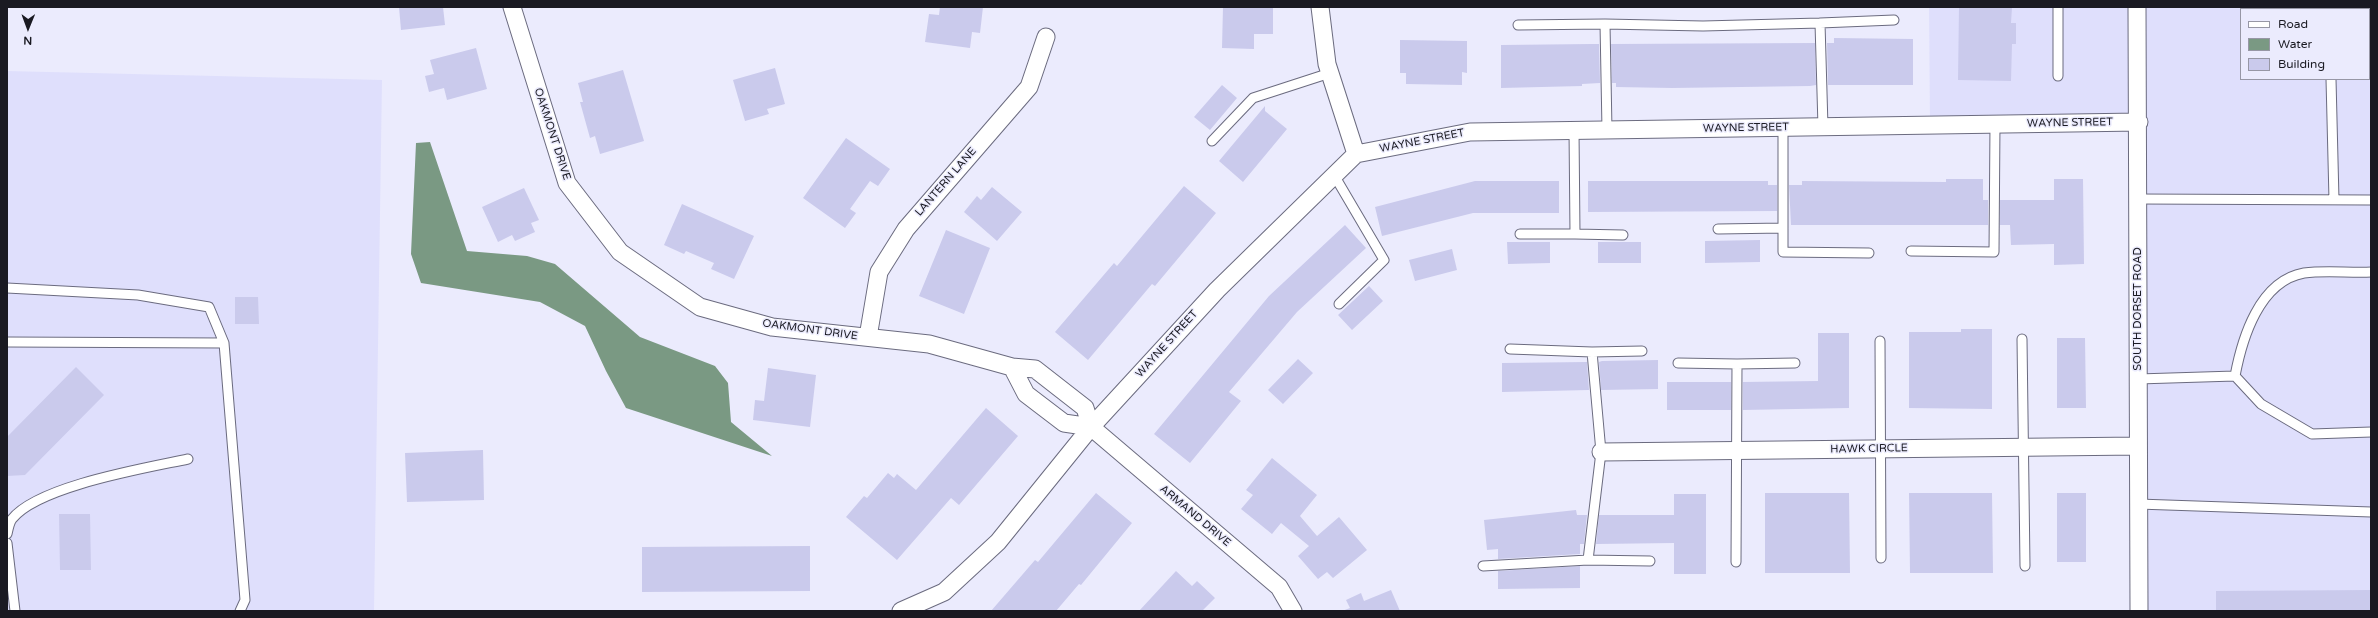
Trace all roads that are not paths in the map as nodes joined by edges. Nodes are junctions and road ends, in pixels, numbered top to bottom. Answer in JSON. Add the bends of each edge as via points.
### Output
{"nodes":[{"id":1,"x":512,"y":7,"type":"edge"},
{"id":2,"x":1320,"y":7,"type":"edge"},
{"id":3,"x":2058,"y":7,"type":"edge"},
{"id":4,"x":2137,"y":7,"type":"edge"},
{"id":5,"x":1894,"y":20,"type":"dead end"},
{"id":6,"x":1820,"y":23,"type":"junction"},
{"id":7,"x":1605,"y":24,"type":"junction"},
{"id":8,"x":1518,"y":25,"type":"dead end"},
{"id":9,"x":1046,"y":37,"type":"dead end"},
{"id":10,"x":1330,"y":73,"type":"junction"},
{"id":11,"x":2058,"y":76,"type":"dead end"},
{"id":12,"x":2331,"y":80,"type":"edge"},
{"id":13,"x":2138,"y":122,"type":"junction"},
{"id":14,"x":1994,"y":124,"type":"junction"},
{"id":15,"x":1783,"y":127,"type":"junction"},
{"id":16,"x":1823,"y":127,"type":"junction"},
{"id":17,"x":1574,"y":130,"type":"junction"},
{"id":18,"x":1607,"y":130,"type":"junction"},
{"id":19,"x":1212,"y":142,"type":"dead end"},
{"id":20,"x":1356,"y":154,"type":"junction"},
{"id":21,"x":1334,"y":175,"type":"junction"},
{"id":22,"x":2138,"y":199,"type":"junction"},
{"id":23,"x":2334,"y":200,"type":"junction"},
{"id":24,"x":2371,"y":200,"type":"edge"},
{"id":25,"x":1783,"y":228,"type":"junction"},
{"id":26,"x":1718,"y":230,"type":"dead end"},
{"id":27,"x":1520,"y":234,"type":"dead end"},
{"id":28,"x":1574,"y":234,"type":"junction"},
{"id":29,"x":1623,"y":234,"type":"dead end"},
{"id":30,"x":1911,"y":251,"type":"dead end"},
{"id":31,"x":1869,"y":253,"type":"dead end"},
{"id":32,"x":2371,"y":272,"type":"edge"},
{"id":33,"x":7,"y":288,"type":"edge"},
{"id":34,"x":1339,"y":304,"type":"dead end"},
{"id":35,"x":868,"y":337,"type":"junction"},
{"id":36,"x":2022,"y":339,"type":"dead end"},
{"id":37,"x":1880,"y":341,"type":"dead end"},
{"id":38,"x":7,"y":342,"type":"edge"},
{"id":39,"x":224,"y":343,"type":"junction"},
{"id":40,"x":1510,"y":349,"type":"dead end"},
{"id":41,"x":1642,"y":351,"type":"dead end"},
{"id":42,"x":1592,"y":352,"type":"junction"},
{"id":43,"x":1678,"y":363,"type":"dead end"},
{"id":44,"x":1795,"y":363,"type":"dead end"},
{"id":45,"x":1737,"y":364,"type":"junction"},
{"id":46,"x":1012,"y":367,"type":"junction"},
{"id":47,"x":2235,"y":376,"type":"junction"},
{"id":48,"x":2138,"y":379,"type":"junction"},
{"id":49,"x":1091,"y":427,"type":"junction"},
{"id":50,"x":2371,"y":432,"type":"edge"},
{"id":51,"x":2024,"y":446,"type":"junction"},
{"id":52,"x":2138,"y":446,"type":"junction"},
{"id":53,"x":1879,"y":449,"type":"junction"},
{"id":54,"x":1736,"y":450,"type":"junction"},
{"id":55,"x":1601,"y":452,"type":"junction"},
{"id":56,"x":188,"y":459,"type":"dead end"},
{"id":57,"x":2138,"y":504,"type":"junction"},
{"id":58,"x":2371,"y":512,"type":"edge"},
{"id":59,"x":7,"y":534,"type":"edge"},
{"id":60,"x":7,"y":543,"type":"edge"},
{"id":61,"x":1881,"y":558,"type":"dead end"},
{"id":62,"x":1588,"y":560,"type":"junction"},
{"id":63,"x":1650,"y":562,"type":"dead end"},
{"id":64,"x":1736,"y":562,"type":"dead end"},
{"id":65,"x":1483,"y":566,"type":"dead end"},
{"id":66,"x":2025,"y":566,"type":"dead end"},
{"id":67,"x":15,"y":611,"type":"edge"},
{"id":68,"x":240,"y":611,"type":"edge"},
{"id":69,"x":901,"y":611,"type":"edge"},
{"id":70,"x":1293,"y":611,"type":"edge"},
{"id":71,"x":2139,"y":611,"type":"edge"}],
"edges":[{"from":1,"to":35,"type":"street","name":"OAKMONT DRIVE","via":[[567,183],[620,252],[700,307],[772,327]]},
{"from":2,"to":10,"type":"street","via":[[1326,64]]},
{"from":3,"to":11,"type":"lane"},
{"from":4,"to":13,"type":"street","name":"SOUTH DORSET ROAD"},
{"from":5,"to":6,"type":"lane"},
{"from":6,"to":7,"type":"lane","via":[[1703,26]]},
{"from":6,"to":16,"type":"lane"},
{"from":7,"to":8,"type":"lane"},
{"from":7,"to":18,"type":"lane"},
{"from":9,"to":35,"type":"street","name":"LANTERN LANE","via":[[1029,87],[906,229],[879,272]]},
{"from":10,"to":19,"type":"lane","via":[[1253,98]]},
{"from":10,"to":20,"type":"street"},
{"from":12,"to":23,"type":"lane"},
{"from":13,"to":14,"type":"street","name":"WAYNE STREET"},
{"from":13,"to":22,"type":"street","name":"SOUTH DORSET ROAD"},
{"from":14,"to":16,"type":"street","name":"WAYNE STREET"},
{"from":14,"to":30,"type":"lane","via":[[1994,252]]},
{"from":15,"to":16,"type":"street","name":"WAYNE STREET"},
{"from":15,"to":18,"type":"street","name":"WAYNE STREET"},
{"from":15,"to":25,"type":"lane"},
{"from":17,"to":18,"type":"street","name":"WAYNE STREET"},
{"from":17,"to":20,"type":"street","name":"WAYNE STREET","via":[[1470,132]]},
{"from":17,"to":28,"type":"lane"},
{"from":20,"to":21,"type":"street","name":"WAYNE STREET"},
{"from":21,"to":34,"type":"lane","via":[[1384,260]]},
{"from":21,"to":49,"type":"street","name":"WAYNE STREET","via":[[1217,290]]},
{"from":22,"to":23,"type":"lane"},
{"from":22,"to":48,"type":"street","name":"SOUTH DORSET ROAD"},
{"from":23,"to":24,"type":"lane"},
{"from":25,"to":26,"type":"lane"},
{"from":25,"to":31,"type":"lane","via":[[1783,252]]},
{"from":27,"to":28,"type":"lane"},
{"from":28,"to":29,"type":"lane"},
{"from":32,"to":47,"type":"lane","via":[[2303,273],[2279,283],[2256,310]]},
{"from":33,"to":39,"type":"lane","via":[[138,295],[209,307]]},
{"from":35,"to":46,"type":"street","name":"OAKMONT DRIVE","via":[[929,344]]},
{"from":36,"to":51,"type":"lane"},
{"from":37,"to":53,"type":"lane"},
{"from":38,"to":39,"type":"lane"},
{"from":39,"to":68,"type":"lane","via":[[245,600]]},
{"from":40,"to":42,"type":"lane"},
{"from":41,"to":42,"type":"lane"},
{"from":42,"to":55,"type":"lane"},
{"from":43,"to":45,"type":"lane"},
{"from":44,"to":45,"type":"lane"},
{"from":45,"to":54,"type":"lane"},
{"from":46,"to":49,"type":"street","via":[[1026,394],[1032,399],[1064,423]]},
{"from":46,"to":49,"type":"street","name":"OAKMONT DRIVE","via":[[1035,369],[1085,408]]},
{"from":47,"to":48,"type":"lane"},
{"from":47,"to":50,"type":"lane","via":[[2261,404],[2312,434]]},
{"from":48,"to":52,"type":"street","name":"SOUTH DORSET ROAD"},
{"from":49,"to":69,"type":"street","name":"WAYNE STREET","via":[[998,542],[944,592]]},
{"from":49,"to":70,"type":"street","name":"ARMAND DRIVE","via":[[1279,587]]},
{"from":51,"to":52,"type":"street","name":"HAWK CIRCLE"},
{"from":51,"to":53,"type":"street","name":"HAWK CIRCLE"},
{"from":51,"to":66,"type":"lane"},
{"from":52,"to":57,"type":"street","name":"SOUTH DORSET ROAD"},
{"from":53,"to":54,"type":"street","name":"HAWK CIRCLE"},
{"from":53,"to":61,"type":"lane"},
{"from":54,"to":55,"type":"street","name":"HAWK CIRCLE"},
{"from":54,"to":64,"type":"lane"},
{"from":55,"to":62,"type":"lane"},
{"from":56,"to":59,"type":"lane","via":[[95,479],[32,503],[12,520]]},
{"from":57,"to":58,"type":"lane"},
{"from":57,"to":71,"type":"street","name":"SOUTH DORSET ROAD"},
{"from":60,"to":67,"type":"lane"},
{"from":62,"to":63,"type":"lane"},
{"from":62,"to":65,"type":"lane"}]}
